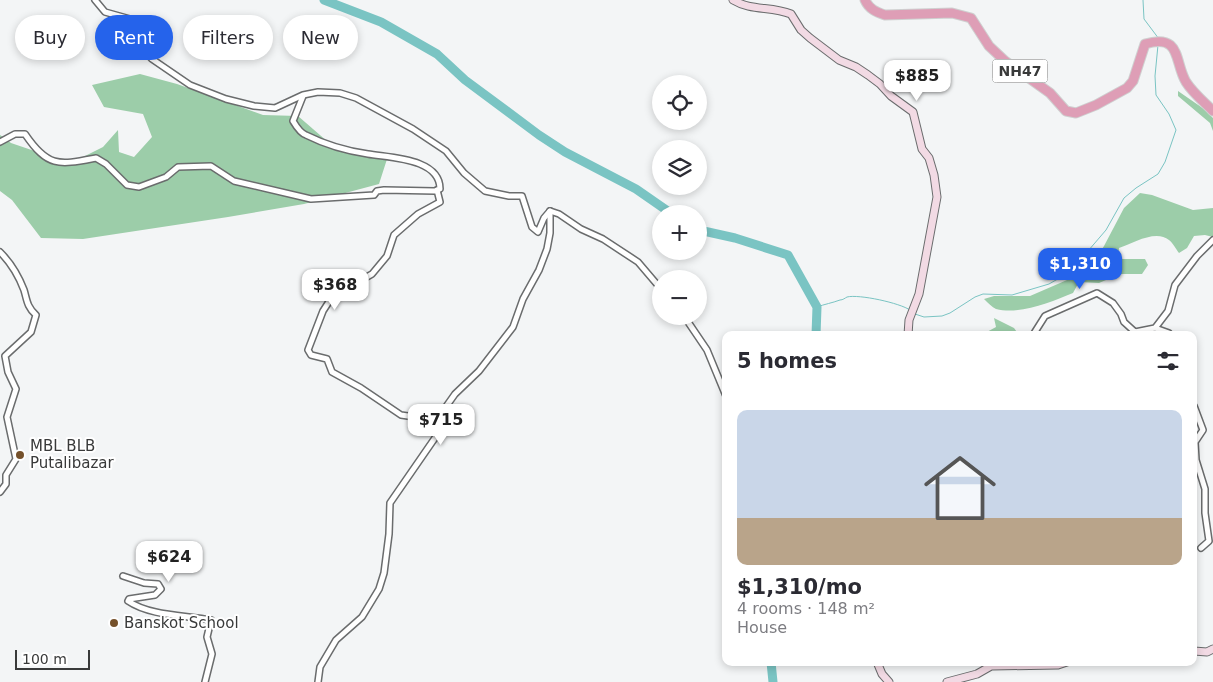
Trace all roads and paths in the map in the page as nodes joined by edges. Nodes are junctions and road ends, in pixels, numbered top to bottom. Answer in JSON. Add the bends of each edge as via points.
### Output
{"nodes":[{"id":1,"x":95,"y":0,"type":"edge"},
{"id":2,"x":733,"y":0,"type":"edge"},
{"id":3,"x":865,"y":0,"type":"edge"},
{"id":4,"x":303,"y":95,"type":"junction"},
{"id":5,"x":1213,"y":111,"type":"edge"},
{"id":6,"x":0,"y":142,"type":"edge"},
{"id":7,"x":437,"y":190,"type":"junction"},
{"id":8,"x":550,"y":211,"type":"junction"},
{"id":9,"x":1213,"y":240,"type":"edge"},
{"id":10,"x":0,"y":252,"type":"edge"},
{"id":11,"x":652,"y":278,"type":"edge"},
{"id":12,"x":690,"y":325,"type":"edge"},
{"id":13,"x":1155,"y":328,"type":"junction"},
{"id":14,"x":908,"y":331,"type":"edge"},
{"id":15,"x":1035,"y":331,"type":"edge"},
{"id":16,"x":1134,"y":331,"type":"edge"},
{"id":17,"x":1140,"y":331,"type":"edge"},
{"id":18,"x":1163,"y":331,"type":"edge"},
{"id":19,"x":722,"y":386,"type":"edge"},
{"id":20,"x":1197,"y":414,"type":"edge"},
{"id":21,"x":438,"y":418,"type":"junction"},
{"id":22,"x":1197,"y":439,"type":"edge"},
{"id":23,"x":1197,"y":463,"type":"edge"},
{"id":24,"x":0,"y":492,"type":"edge"},
{"id":25,"x":1200,"y":548,"type":"dead end"},
{"id":26,"x":123,"y":576,"type":"dead end"},
{"id":27,"x":1213,"y":649,"type":"edge"},
{"id":28,"x":1197,"y":651,"type":"edge"},
{"id":29,"x":879,"y":666,"type":"edge"},
{"id":30,"x":991,"y":666,"type":"edge"},
{"id":31,"x":205,"y":682,"type":"edge"},
{"id":32,"x":318,"y":682,"type":"edge"},
{"id":33,"x":889,"y":682,"type":"edge"},
{"id":34,"x":947,"y":682,"type":"edge"}],
"edges":[{"from":1,"to":4,"type":"street","via":[[105,12],[130,19],[138,31],[141,47],[152,59],[190,85],[226,99],[275,108]]},
{"from":2,"to":14,"type":"main road","via":[[753,8],[771,8],[791,14],[810,38],[840,60],[868,74],[912,112],[922,149],[929,158],[937,197],[919,294]]},
{"from":3,"to":5,"type":"highway","number":"NH47","via":[[867,6],[885,15],[952,13],[971,18],[989,46],[1005,61],[1050,93],[1066,111],[1076,114],[1127,88],[1133,81],[1145,44],[1153,41],[1167,44],[1174,48],[1185,82]]},
{"from":4,"to":7,"type":"street","via":[[293,121],[303,134],[338,148],[415,162],[436,175],[440,183]]},
{"from":4,"to":8,"type":"street","via":[[340,92],[413,129],[446,152],[485,191],[522,196],[532,227],[538,232]]},
{"from":6,"to":7,"type":"street","via":[[15,134],[25,134],[50,161],[70,163],[96,158],[128,185],[139,187],[166,177],[178,168],[211,166],[234,181],[311,199],[374,195],[384,190]]},
{"from":7,"to":21,"type":"street","via":[[440,202],[418,214],[394,234],[387,256],[372,274],[332,298],[323,311],[308,350],[311,356],[327,359],[332,372],[401,415]]},
{"from":8,"to":11,"type":"street","via":[[638,262]]},
{"from":8,"to":21,"type":"street","via":[[547,249],[513,327]]},
{"from":9,"to":13,"type":"street","via":[[1175,285],[1168,311]]},
{"from":10,"to":24,"type":"street","via":[[17,276],[29,309],[36,315],[31,332],[5,356],[16,389],[7,417],[16,459]]},
{"from":12,"to":19,"type":"street","via":[[707,350]]},
{"from":13,"to":17,"type":"street"},
{"from":13,"to":18,"type":"street"},
{"from":15,"to":16,"type":"street","via":[[1045,316],[1096,293],[1113,303],[1124,322]]},
{"from":20,"to":22,"type":"street","via":[[1203,430]]},
{"from":21,"to":32,"type":"street","via":[[437,435],[390,503],[386,564],[379,589],[362,617],[336,640],[320,667]]},
{"from":23,"to":25,"type":"street","via":[[1205,489],[1209,541]]},
{"from":26,"to":31,"type":"street","via":[[158,584],[161,589],[155,595],[129,599],[138,607],[211,620],[207,637],[212,654]]},
{"from":27,"to":28,"type":"main road"},
{"from":29,"to":33,"type":"main road"},
{"from":30,"to":34,"type":"main road","via":[[977,674]]}]}
